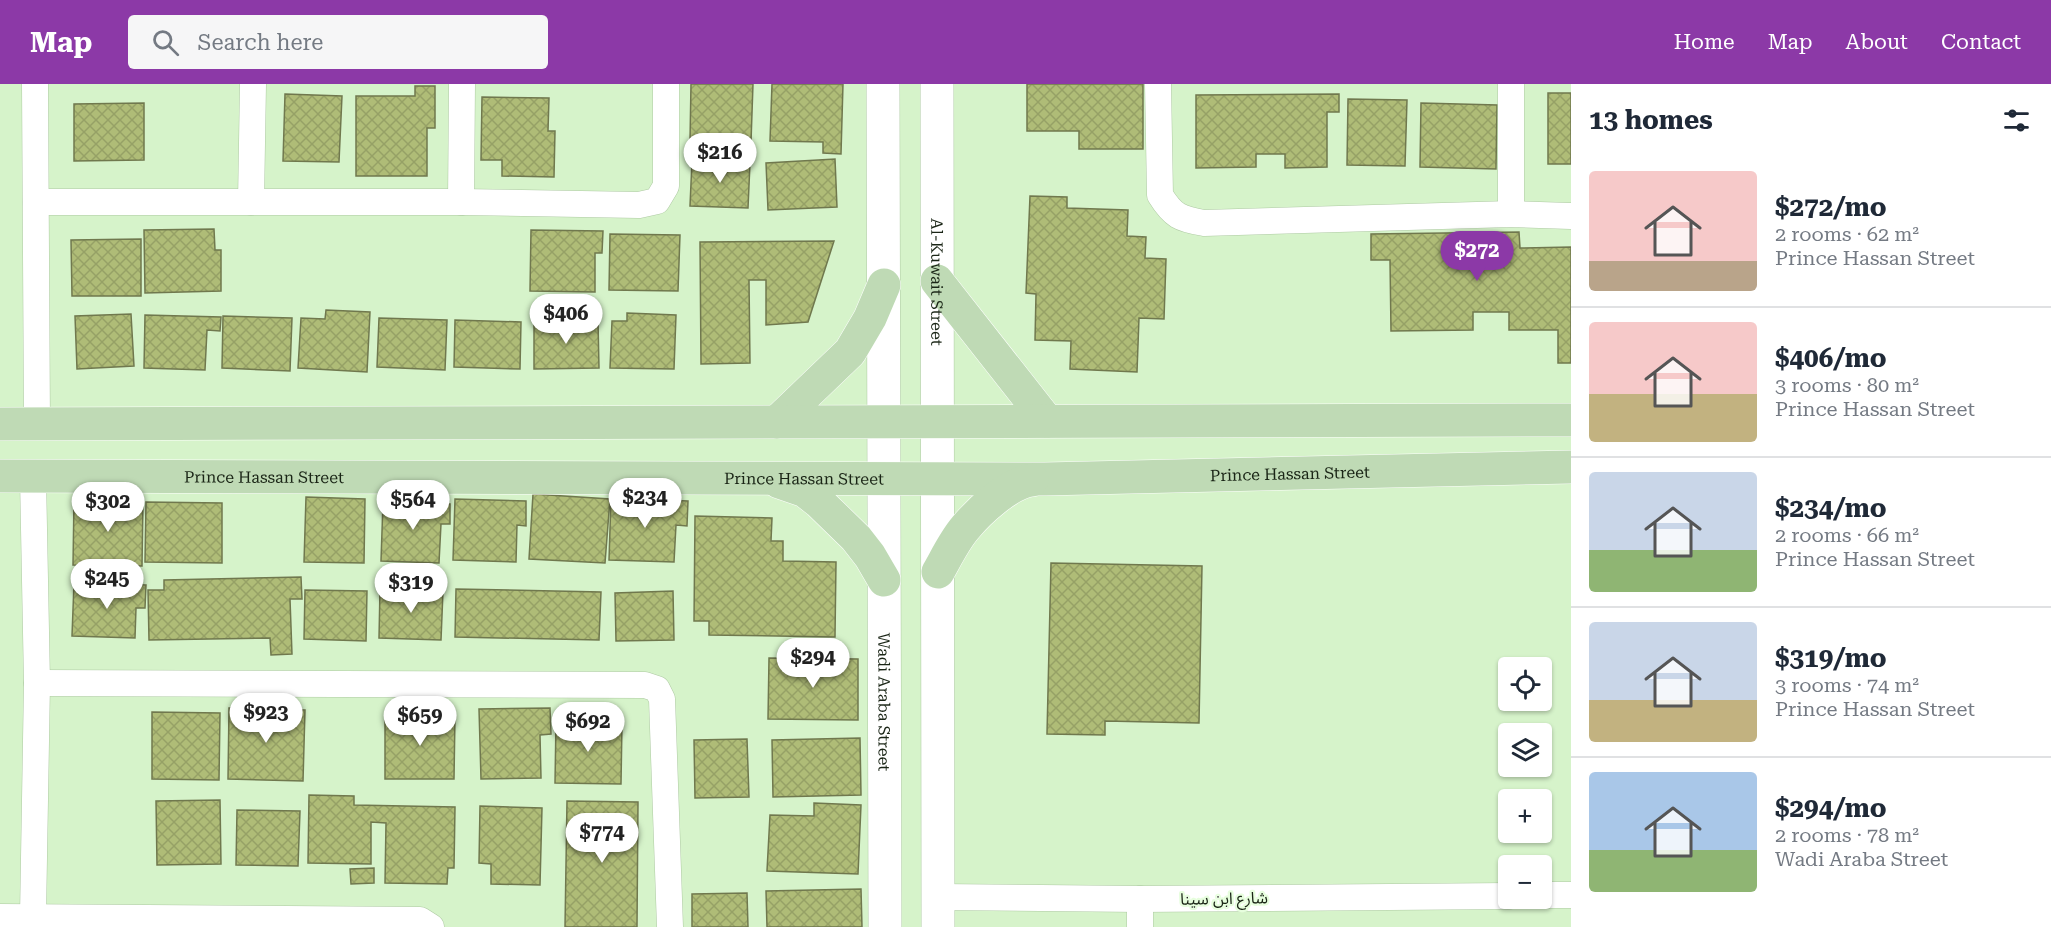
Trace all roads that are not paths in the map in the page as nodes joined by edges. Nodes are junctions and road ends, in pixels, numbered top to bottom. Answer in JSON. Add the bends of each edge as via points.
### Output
{"nodes":[{"id":1,"x":35,"y":84,"type":"edge"},
{"id":2,"x":253,"y":84,"type":"edge"},
{"id":3,"x":462,"y":84,"type":"edge"},
{"id":4,"x":666,"y":84,"type":"edge"},
{"id":5,"x":883,"y":84,"type":"edge"},
{"id":6,"x":937,"y":84,"type":"edge"},
{"id":7,"x":1158,"y":84,"type":"edge"},
{"id":8,"x":1511,"y":84,"type":"edge"},
{"id":9,"x":36,"y":202,"type":"junction"},
{"id":10,"x":251,"y":202,"type":"junction"},
{"id":11,"x":461,"y":202,"type":"junction"},
{"id":12,"x":1511,"y":214,"type":"junction"},
{"id":13,"x":1571,"y":216,"type":"edge"},
{"id":14,"x":937,"y":281,"type":"junction"},
{"id":15,"x":884,"y":285,"type":"junction"},
{"id":16,"x":1571,"y":420,"type":"edge"},
{"id":17,"x":937,"y":421,"type":"junction"},
{"id":18,"x":1047,"y":421,"type":"junction"},
{"id":19,"x":777,"y":422,"type":"junction"},
{"id":20,"x":884,"y":422,"type":"junction"},
{"id":21,"x":0,"y":424,"type":"edge"},
{"id":22,"x":37,"y":424,"type":"junction"},
{"id":23,"x":1571,"y":467,"type":"edge"},
{"id":24,"x":0,"y":476,"type":"edge"},
{"id":25,"x":33,"y":477,"type":"junction"},
{"id":26,"x":769,"y":478,"type":"junction"},
{"id":27,"x":884,"y":478,"type":"junction"},
{"id":28,"x":938,"y":479,"type":"junction"},
{"id":29,"x":1045,"y":479,"type":"junction"},
{"id":30,"x":938,"y":572,"type":"junction"},
{"id":31,"x":884,"y":580,"type":"junction"},
{"id":32,"x":37,"y":683,"type":"junction"},
{"id":33,"x":1552,"y":895,"type":"edge"},
{"id":34,"x":1571,"y":895,"type":"edge"},
{"id":35,"x":1498,"y":896,"type":"edge"},
{"id":36,"x":1140,"y":899,"type":"junction"},
{"id":37,"x":938,"y":912,"type":"edge"},
{"id":38,"x":33,"y":916,"type":"junction"},
{"id":39,"x":0,"y":917,"type":"edge"},
{"id":40,"x":431,"y":927,"type":"edge"},
{"id":41,"x":670,"y":927,"type":"edge"},
{"id":42,"x":885,"y":927,"type":"edge"},
{"id":43,"x":1140,"y":927,"type":"edge"}],
"edges":[{"from":1,"to":9,"type":"street"},
{"from":2,"to":10,"type":"street"},
{"from":3,"to":11,"type":"street"},
{"from":4,"to":11,"type":"street","via":[[666,186],[657,201],[639,205]]},
{"from":5,"to":15,"type":"main road"},
{"from":6,"to":14,"type":"main road","name":"Al-Kuwait Street"},
{"from":7,"to":12,"type":"street","via":[[1160,195],[1170,211],[1184,220],[1204,223]]},
{"from":8,"to":12,"type":"street"},
{"from":9,"to":10,"type":"street"},
{"from":9,"to":22,"type":"street"},
{"from":10,"to":11,"type":"street"},
{"from":12,"to":13,"type":"street"},
{"from":14,"to":17,"type":"main road","name":"Al-Kuwait Street"},
{"from":14,"to":18,"type":"main road"},
{"from":15,"to":19,"type":"main road","via":[[850,352]]},
{"from":15,"to":20,"type":"main road"},
{"from":16,"to":18,"type":"main road"},
{"from":17,"to":18,"type":"main road"},
{"from":17,"to":20,"type":"main road"},
{"from":17,"to":28,"type":"main road","name":"Al-Kuwait Street"},
{"from":19,"to":20,"type":"main road"},
{"from":19,"to":22,"type":"main road"},
{"from":20,"to":27,"type":"main road"},
{"from":21,"to":22,"type":"main road"},
{"from":23,"to":29,"type":"main road","name":"Prince Hassan Street"},
{"from":24,"to":25,"type":"main road","name":"Prince Hassan Street"},
{"from":25,"to":26,"type":"main road","name":"Prince Hassan Street"},
{"from":25,"to":32,"type":"street"},
{"from":26,"to":27,"type":"main road","name":"Prince Hassan Street"},
{"from":26,"to":31,"type":"main road","via":[[806,491],[819,502],[856,538]]},
{"from":27,"to":28,"type":"main road","name":"Prince Hassan Street"},
{"from":27,"to":31,"type":"main road","name":"Wadi Araba Street"},
{"from":28,"to":29,"type":"main road","name":"Prince Hassan Street"},
{"from":28,"to":30,"type":"main road"},
{"from":29,"to":30,"type":"main road","via":[[1023,481],[984,508],[964,530]]},
{"from":30,"to":37,"type":"main road"},
{"from":31,"to":42,"type":"main road","name":"Wadi Araba Street"},
{"from":32,"to":38,"type":"street"},
{"from":32,"to":41,"type":"street","via":[[633,685],[657,689],[663,699]]},
{"from":33,"to":34,"type":"street"},
{"from":35,"to":36,"type":"street","name":"شارع ابن سينا"},
{"from":36,"to":37,"type":"street","name":"شارع ابن سينا"},
{"from":36,"to":43,"type":"street"},
{"from":38,"to":39,"type":"street"},
{"from":38,"to":40,"type":"street","via":[[420,920]]}]}
